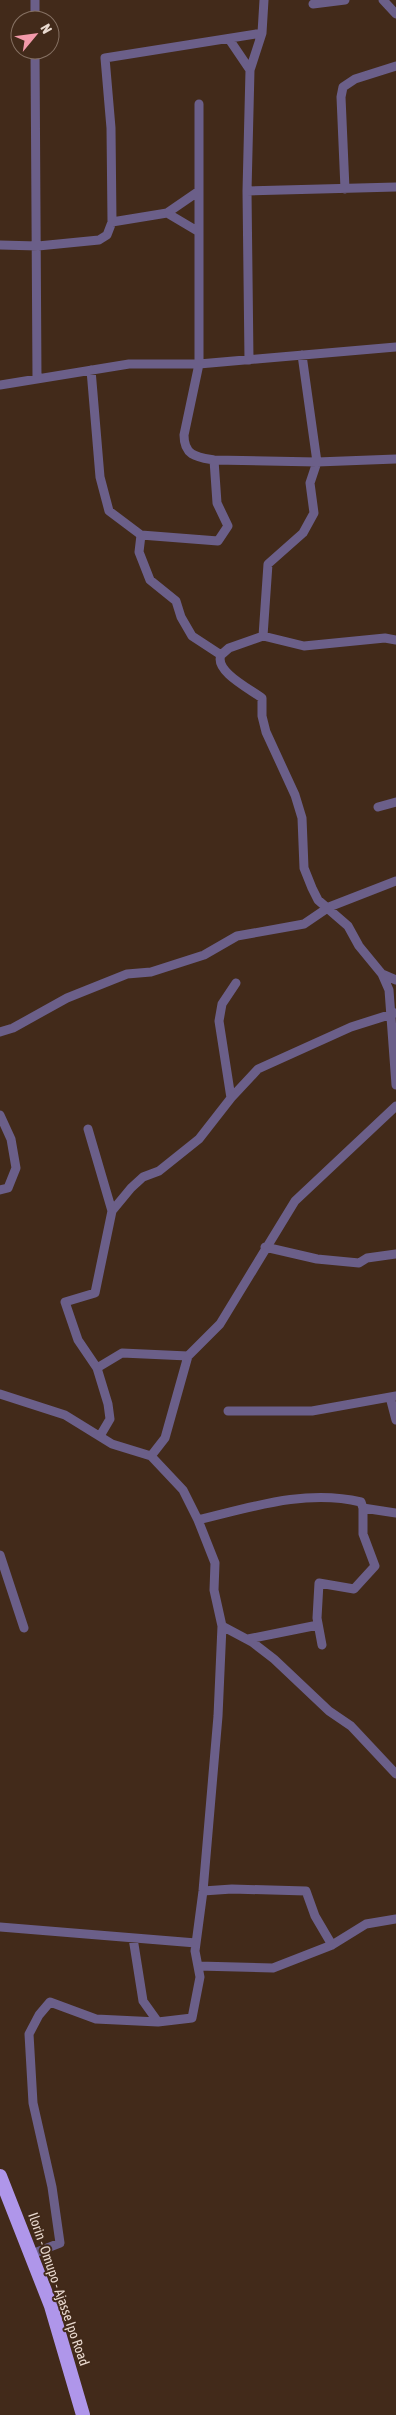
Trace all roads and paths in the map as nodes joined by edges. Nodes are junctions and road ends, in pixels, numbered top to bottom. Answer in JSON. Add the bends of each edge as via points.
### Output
{"nodes":[{"id":1,"x":264,"y":0,"type":"edge"},
{"id":2,"x":345,"y":0,"type":"edge"},
{"id":3,"x":383,"y":0,"type":"edge"},
{"id":4,"x":313,"y":4,"type":"dead end"},
{"id":5,"x":396,"y":14,"type":"edge"},
{"id":6,"x":262,"y":33,"type":"junction"},
{"id":7,"x":229,"y":39,"type":"junction"},
{"id":8,"x":35,"y":60,"type":"edge"},
{"id":9,"x":396,"y":66,"type":"edge"},
{"id":10,"x":250,"y":70,"type":"junction"},
{"id":11,"x":199,"y":104,"type":"dead end"},
{"id":12,"x":396,"y":187,"type":"edge"},
{"id":13,"x":345,"y":189,"type":"junction"},
{"id":14,"x":199,"y":191,"type":"junction"},
{"id":15,"x":247,"y":191,"type":"junction"},
{"id":16,"x":167,"y":213,"type":"junction"},
{"id":17,"x":112,"y":222,"type":"junction"},
{"id":18,"x":199,"y":232,"type":"junction"},
{"id":19,"x":0,"y":245,"type":"edge"},
{"id":20,"x":38,"y":246,"type":"junction"},
{"id":21,"x":396,"y":347,"type":"edge"},
{"id":22,"x":302,"y":355,"type":"junction"},
{"id":23,"x":249,"y":360,"type":"junction"},
{"id":24,"x":199,"y":364,"type":"junction"},
{"id":25,"x":91,"y":370,"type":"junction"},
{"id":26,"x":37,"y":378,"type":"junction"},
{"id":27,"x":0,"y":385,"type":"edge"},
{"id":28,"x":396,"y":459,"type":"edge"},
{"id":29,"x":214,"y":460,"type":"junction"},
{"id":30,"x":317,"y":462,"type":"junction"},
{"id":31,"x":141,"y":535,"type":"junction"},
{"id":32,"x":263,"y":636,"type":"junction"},
{"id":33,"x":396,"y":640,"type":"edge"},
{"id":34,"x":221,"y":654,"type":"junction"},
{"id":35,"x":396,"y":802,"type":"edge"},
{"id":36,"x":378,"y":807,"type":"dead end"},
{"id":37,"x":396,"y":881,"type":"edge"},
{"id":38,"x":329,"y":907,"type":"junction"},
{"id":39,"x":382,"y":974,"type":"junction"},
{"id":40,"x":396,"y":980,"type":"edge"},
{"id":41,"x":236,"y":982,"type":"dead end"},
{"id":42,"x":393,"y":1014,"type":"edge"},
{"id":43,"x":0,"y":1032,"type":"edge"},
{"id":44,"x":396,"y":1085,"type":"edge"},
{"id":45,"x":232,"y":1098,"type":"junction"},
{"id":46,"x":396,"y":1106,"type":"edge"},
{"id":47,"x":0,"y":1115,"type":"edge"},
{"id":48,"x":3,"y":1128,"type":"edge"},
{"id":49,"x":88,"y":1129,"type":"dead end"},
{"id":50,"x":0,"y":1190,"type":"edge"},
{"id":51,"x":112,"y":1212,"type":"junction"},
{"id":52,"x":265,"y":1247,"type":"junction"},
{"id":53,"x":396,"y":1254,"type":"edge"},
{"id":54,"x":188,"y":1356,"type":"junction"},
{"id":55,"x":97,"y":1368,"type":"junction"},
{"id":56,"x":0,"y":1394,"type":"edge"},
{"id":57,"x":393,"y":1397,"type":"edge"},
{"id":58,"x":228,"y":1411,"type":"dead end"},
{"id":59,"x":396,"y":1420,"type":"edge"},
{"id":60,"x":100,"y":1436,"type":"junction"},
{"id":61,"x":151,"y":1456,"type":"junction"},
{"id":62,"x":363,"y":1508,"type":"junction"},
{"id":63,"x":396,"y":1513,"type":"edge"},
{"id":64,"x":198,"y":1520,"type":"junction"},
{"id":65,"x":0,"y":1555,"type":"edge"},
{"id":66,"x":318,"y":1625,"type":"junction"},
{"id":67,"x":222,"y":1626,"type":"junction"},
{"id":68,"x":24,"y":1628,"type":"dead end"},
{"id":69,"x":248,"y":1640,"type":"junction"},
{"id":70,"x":322,"y":1646,"type":"dead end"},
{"id":71,"x":396,"y":1774,"type":"edge"},
{"id":72,"x":203,"y":1891,"type":"junction"},
{"id":73,"x":396,"y":1919,"type":"edge"},
{"id":74,"x":0,"y":1927,"type":"edge"},
{"id":75,"x":133,"y":1938,"type":"junction"},
{"id":76,"x":196,"y":1943,"type":"junction"},
{"id":77,"x":332,"y":1945,"type":"junction"},
{"id":78,"x":198,"y":1966,"type":"junction"},
{"id":79,"x":158,"y":2022,"type":"junction"},
{"id":80,"x":0,"y":2176,"type":"edge"},
{"id":81,"x":32,"y":2254,"type":"junction"},
{"id":82,"x":83,"y":2415,"type":"edge"}],
"edges":[{"from":1,"to":6,"type":"street"},
{"from":2,"to":4,"type":"street"},
{"from":3,"to":5,"type":"street"},
{"from":6,"to":7,"type":"street"},
{"from":6,"to":10,"type":"street"},
{"from":7,"to":10,"type":"street"},
{"from":7,"to":17,"type":"street","via":[[105,58],[111,128]]},
{"from":8,"to":20,"type":"street"},
{"from":9,"to":13,"type":"street","via":[[355,79],[343,87]]},
{"from":10,"to":15,"type":"street"},
{"from":11,"to":14,"type":"street"},
{"from":12,"to":13,"type":"street"},
{"from":13,"to":15,"type":"street"},
{"from":14,"to":16,"type":"street"},
{"from":14,"to":18,"type":"street"},
{"from":15,"to":23,"type":"street"},
{"from":16,"to":17,"type":"street"},
{"from":16,"to":18,"type":"street"},
{"from":17,"to":20,"type":"street","via":[[107,235],[99,240]]},
{"from":18,"to":24,"type":"street"},
{"from":19,"to":20,"type":"street"},
{"from":20,"to":26,"type":"street"},
{"from":21,"to":22,"type":"street"},
{"from":22,"to":23,"type":"street"},
{"from":22,"to":30,"type":"street"},
{"from":23,"to":24,"type":"street"},
{"from":24,"to":25,"type":"street","via":[[129,364]]},
{"from":24,"to":29,"type":"street","via":[[184,444],[193,454]]},
{"from":25,"to":26,"type":"street"},
{"from":25,"to":31,"type":"street","via":[[100,477],[109,510]]},
{"from":26,"to":27,"type":"street"},
{"from":28,"to":30,"type":"street"},
{"from":29,"to":30,"type":"street"},
{"from":29,"to":31,"type":"street","via":[[217,503],[228,526],[218,541]]},
{"from":30,"to":32,"type":"street","via":[[310,483],[314,504],[312,520],[293,544],[268,564]]},
{"from":31,"to":34,"type":"street","via":[[138,552],[150,580],[176,601],[192,636]]},
{"from":32,"to":33,"type":"street","via":[[304,646],[385,638]]},
{"from":32,"to":34,"type":"street"},
{"from":34,"to":38,"type":"street","via":[[222,669],[262,698],[266,732],[296,796],[302,818],[304,868],[318,900]]},
{"from":35,"to":36,"type":"street"},
{"from":37,"to":38,"type":"street"},
{"from":38,"to":39,"type":"street","via":[[348,926],[359,946]]},
{"from":38,"to":43,"type":"street","via":[[304,924],[237,936],[204,955],[151,972],[127,974],[67,998]]},
{"from":39,"to":40,"type":"street"},
{"from":39,"to":42,"type":"street","via":[[389,990]]},
{"from":41,"to":45,"type":"street","via":[[222,1004],[219,1021]]},
{"from":42,"to":44,"type":"street"},
{"from":42,"to":45,"type":"street","via":[[351,1027],[258,1069]]},
{"from":45,"to":51,"type":"street","via":[[199,1139],[159,1171],[143,1177]]},
{"from":46,"to":52,"type":"street","via":[[295,1201]]},
{"from":47,"to":48,"type":"street"},
{"from":48,"to":50,"type":"street","via":[[11,1139],[16,1168],[8,1188]]},
{"from":49,"to":51,"type":"street"},
{"from":51,"to":55,"type":"street","via":[[96,1293],[65,1302],[78,1340]]},
{"from":52,"to":53,"type":"street","via":[[317,1259],[360,1262]]},
{"from":52,"to":54,"type":"street","via":[[220,1324]]},
{"from":54,"to":55,"type":"street","via":[[122,1353]]},
{"from":54,"to":61,"type":"street","via":[[165,1438]]},
{"from":55,"to":60,"type":"street","via":[[110,1419]]},
{"from":56,"to":60,"type":"street","via":[[65,1415]]},
{"from":57,"to":58,"type":"street","via":[[312,1411]]},
{"from":57,"to":59,"type":"street"},
{"from":60,"to":61,"type":"street","via":[[112,1444]]},
{"from":61,"to":64,"type":"street","via":[[183,1490]]},
{"from":62,"to":63,"type":"street"},
{"from":62,"to":64,"type":"street","via":[[361,1502],[345,1498],[304,1497]]},
{"from":62,"to":66,"type":"street","via":[[363,1534],[375,1566],[354,1589],[319,1583]]},
{"from":64,"to":67,"type":"street","via":[[215,1563],[214,1590]]},
{"from":65,"to":68,"type":"street"},
{"from":66,"to":69,"type":"street"},
{"from":66,"to":70,"type":"street"},
{"from":67,"to":69,"type":"street"},
{"from":67,"to":72,"type":"street"},
{"from":69,"to":71,"type":"street","via":[[286,1669],[328,1711],[351,1726]]},
{"from":72,"to":76,"type":"street"},
{"from":72,"to":77,"type":"street","via":[[306,1891]]},
{"from":73,"to":77,"type":"street","via":[[366,1924]]},
{"from":74,"to":75,"type":"street"},
{"from":75,"to":76,"type":"street"},
{"from":75,"to":79,"type":"street","via":[[143,2001]]},
{"from":76,"to":78,"type":"street"},
{"from":77,"to":78,"type":"street","via":[[273,1968]]},
{"from":78,"to":79,"type":"street","via":[[200,1977],[192,2018]]},
{"from":79,"to":81,"type":"street","via":[[96,2019],[50,2002],[39,2015],[29,2034],[33,2102],[52,2187],[60,2243]]},
{"from":80,"to":81,"type":"highway","name":"Ilorin - Omupo - Ajasse Ipo Road"},
{"from":81,"to":82,"type":"highway","name":"Ilorin - Omupo - Ajasse Ipo Road"}]}
